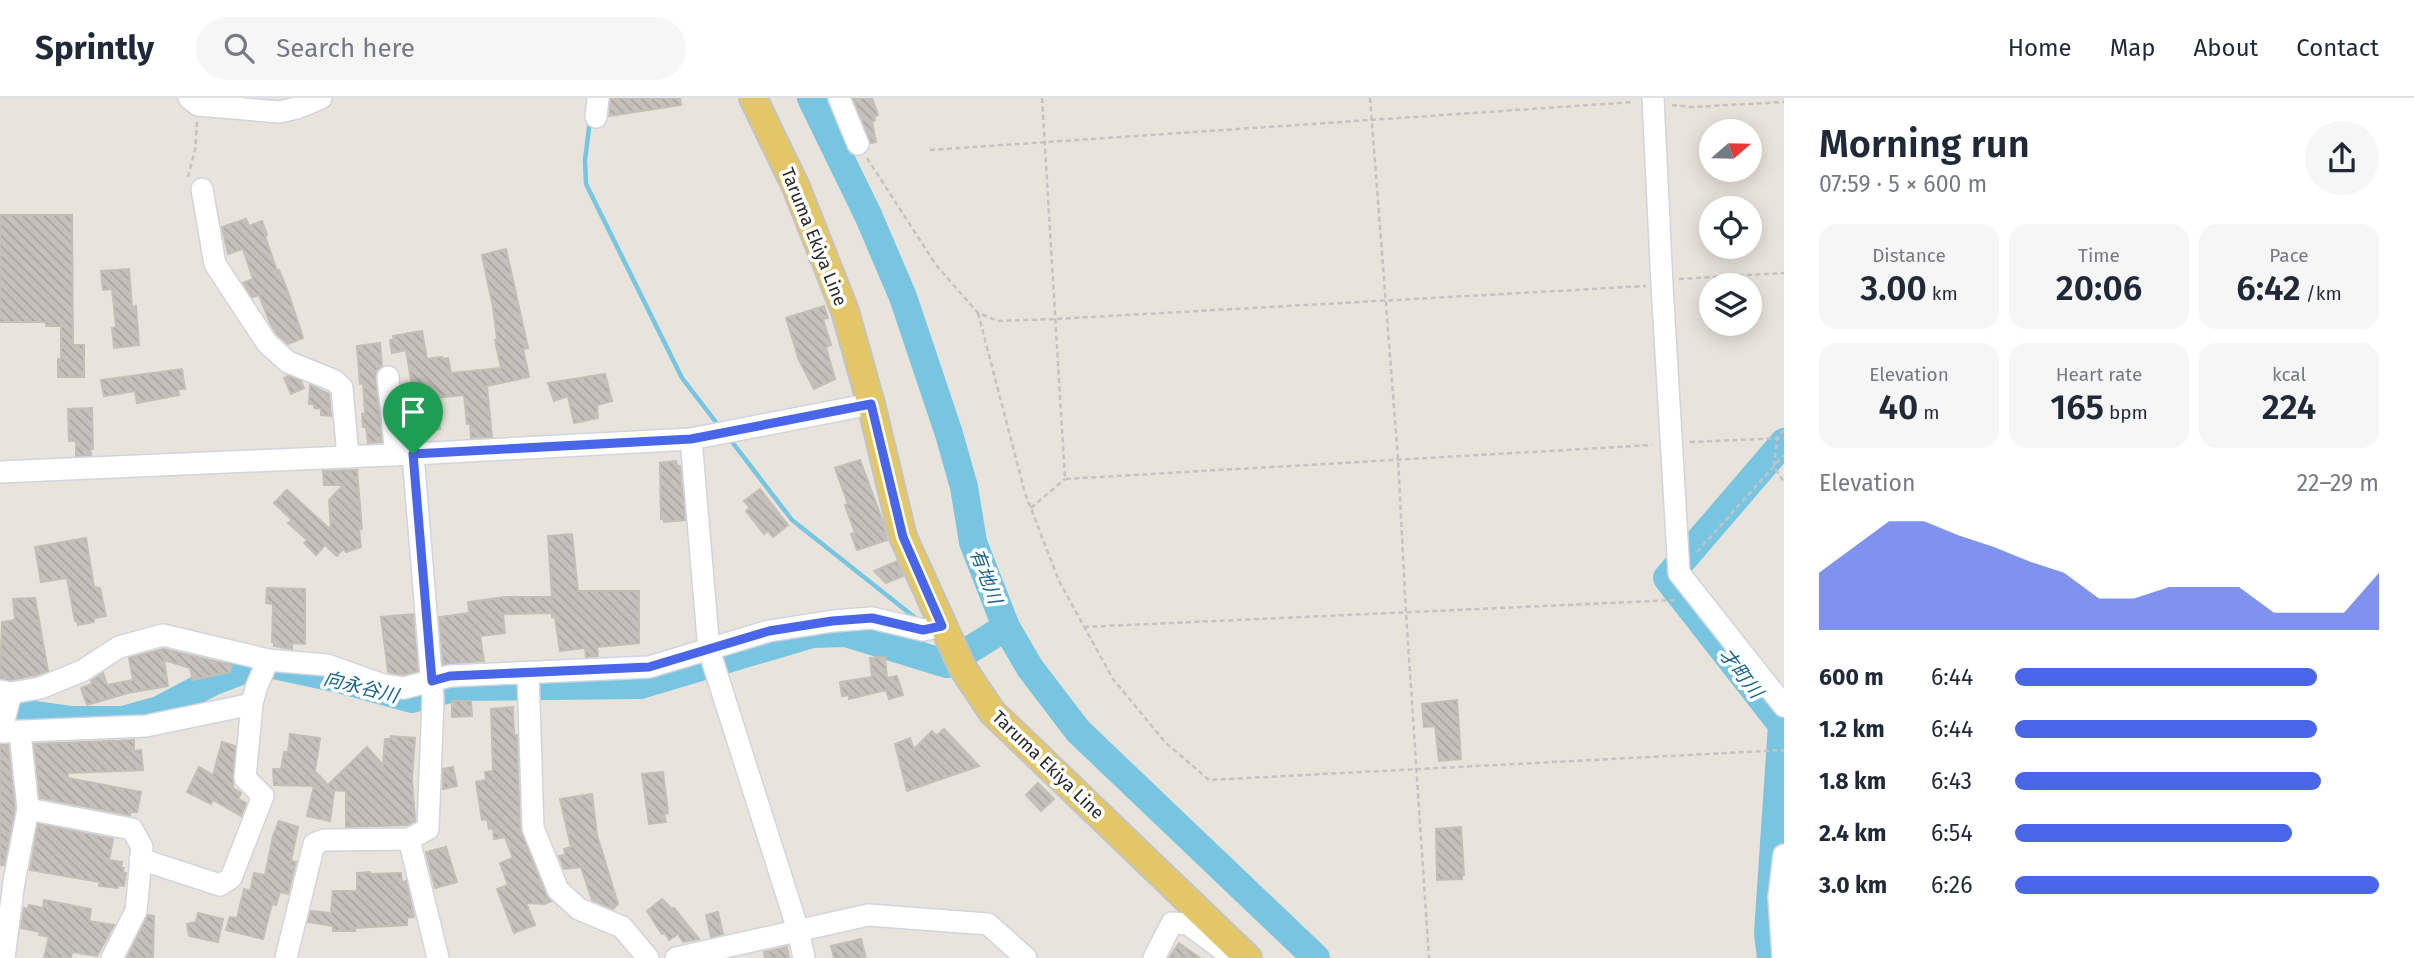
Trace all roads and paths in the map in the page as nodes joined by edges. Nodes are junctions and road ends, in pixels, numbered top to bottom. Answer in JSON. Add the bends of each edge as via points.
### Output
{"nodes":[{"id":1,"x":321,"y":98,"type":"edge"},
{"id":2,"x":753,"y":98,"type":"edge"},
{"id":3,"x":839,"y":98,"type":"edge"},
{"id":4,"x":1042,"y":98,"type":"edge"},
{"id":5,"x":1370,"y":98,"type":"edge"},
{"id":6,"x":1654,"y":100,"type":"edge"},
{"id":7,"x":193,"y":101,"type":"edge"},
{"id":8,"x":1784,"y":102,"type":"edge"},
{"id":9,"x":1372,"y":120,"type":"junction"},
{"id":10,"x":1044,"y":143,"type":"junction"},
{"id":11,"x":858,"y":144,"type":"joint"},
{"id":12,"x":930,"y":150,"type":"dead end"},
{"id":13,"x":202,"y":189,"type":"joint"},
{"id":14,"x":1784,"y":273,"type":"edge"},
{"id":15,"x":1662,"y":285,"type":"junction"},
{"id":16,"x":1385,"y":301,"type":"junction"},
{"id":17,"x":978,"y":313,"type":"junction"},
{"id":18,"x":1055,"y":320,"type":"junction"},
{"id":19,"x":388,"y":377,"type":"dead end"},
{"id":20,"x":871,"y":404,"type":"junction"},
{"id":21,"x":1784,"y":430,"type":"edge"},
{"id":22,"x":1777,"y":438,"type":"junction"},
{"id":23,"x":1784,"y":438,"type":"edge"},
{"id":24,"x":691,"y":439,"type":"junction"},
{"id":25,"x":1671,"y":443,"type":"junction"},
{"id":26,"x":404,"y":455,"type":"junction"},
{"id":27,"x":1784,"y":455,"type":"edge"},
{"id":28,"x":348,"y":457,"type":"junction"},
{"id":29,"x":1398,"y":460,"type":"junction"},
{"id":30,"x":1774,"y":467,"type":"junction"},
{"id":31,"x":0,"y":471,"type":"edge"},
{"id":32,"x":1065,"y":479,"type":"junction"},
{"id":33,"x":1784,"y":481,"type":"edge"},
{"id":34,"x":1031,"y":508,"type":"junction"},
{"id":35,"x":1679,"y":572,"type":"junction"},
{"id":36,"x":1676,"y":600,"type":"dead end"},
{"id":37,"x":1406,"y":613,"type":"junction"},
{"id":38,"x":942,"y":626,"type":"junction"},
{"id":39,"x":1084,"y":627,"type":"junction"},
{"id":40,"x":709,"y":650,"type":"junction"},
{"id":41,"x":268,"y":660,"type":"junction"},
{"id":42,"x":528,"y":673,"type":"junction"},
{"id":43,"x":433,"y":690,"type":"junction"},
{"id":44,"x":6,"y":692,"type":"edge"},
{"id":45,"x":254,"y":696,"type":"junction"},
{"id":46,"x":1784,"y":706,"type":"edge"},
{"id":47,"x":7,"y":730,"type":"edge"},
{"id":48,"x":1784,"y":750,"type":"edge"},
{"id":49,"x":1416,"y":768,"type":"junction"},
{"id":50,"x":27,"y":809,"type":"junction"},
{"id":51,"x":409,"y":839,"type":"junction"},
{"id":52,"x":1784,"y":855,"type":"edge"},
{"id":53,"x":140,"y":859,"type":"junction"},
{"id":54,"x":798,"y":930,"type":"junction"},
{"id":55,"x":1156,"y":957,"type":"edge"},
{"id":56,"x":4,"y":958,"type":"edge"},
{"id":57,"x":112,"y":958,"type":"edge"},
{"id":58,"x":286,"y":958,"type":"edge"},
{"id":59,"x":438,"y":958,"type":"edge"},
{"id":60,"x":648,"y":958,"type":"edge"},
{"id":61,"x":676,"y":958,"type":"edge"},
{"id":62,"x":804,"y":958,"type":"edge"},
{"id":63,"x":1026,"y":958,"type":"edge"},
{"id":64,"x":1234,"y":958,"type":"edge"},
{"id":65,"x":1248,"y":958,"type":"edge"},
{"id":66,"x":1429,"y":958,"type":"edge"},
{"id":67,"x":1783,"y":958,"type":"edge"}],
"edges":[{"from":1,"to":7,"type":"street","via":[[279,113]]},
{"from":2,"to":20,"type":"main road","name":"Taruma Ekiya Line","via":[[796,187],[845,311]]},
{"from":3,"to":11,"type":"street"},
{"from":4,"to":10,"type":"path"},
{"from":5,"to":9,"type":"path"},
{"from":6,"to":8,"type":"path","via":[[1692,107]]},
{"from":6,"to":9,"type":"path"},
{"from":6,"to":15,"type":"street"},
{"from":7,"to":13,"type":"path","via":[[195,150],[188,179]]},
{"from":9,"to":10,"type":"path"},
{"from":9,"to":16,"type":"path"},
{"from":10,"to":12,"type":"path"},
{"from":10,"to":18,"type":"path"},
{"from":11,"to":17,"type":"path","via":[[936,265]]},
{"from":13,"to":28,"type":"street","via":[[215,264],[267,343],[288,362],[342,388]]},
{"from":14,"to":15,"type":"path","via":[[1675,279]]},
{"from":15,"to":16,"type":"path"},
{"from":15,"to":25,"type":"street"},
{"from":16,"to":18,"type":"path"},
{"from":16,"to":29,"type":"path"},
{"from":17,"to":18,"type":"path","via":[[998,321]]},
{"from":17,"to":34,"type":"path"},
{"from":18,"to":32,"type":"path"},
{"from":19,"to":26,"type":"street"},
{"from":20,"to":24,"type":"street"},
{"from":20,"to":38,"type":"main road","name":"Taruma Ekiya Line","via":[[903,537]]},
{"from":21,"to":22,"type":"path"},
{"from":22,"to":23,"type":"path"},
{"from":22,"to":25,"type":"path"},
{"from":22,"to":30,"type":"path"},
{"from":24,"to":26,"type":"street"},
{"from":24,"to":40,"type":"street"},
{"from":25,"to":29,"type":"path"},
{"from":25,"to":35,"type":"street"},
{"from":26,"to":28,"type":"street"},
{"from":26,"to":43,"type":"street"},
{"from":27,"to":30,"type":"path"},
{"from":28,"to":31,"type":"street"},
{"from":29,"to":32,"type":"path"},
{"from":29,"to":37,"type":"path"},
{"from":30,"to":33,"type":"path"},
{"from":30,"to":35,"type":"path"},
{"from":32,"to":34,"type":"path"},
{"from":34,"to":39,"type":"path","via":[[1059,581]]},
{"from":35,"to":46,"type":"street"},
{"from":36,"to":37,"type":"path"},
{"from":37,"to":39,"type":"path"},
{"from":37,"to":49,"type":"path"},
{"from":38,"to":40,"type":"street","via":[[923,630],[872,618],[832,621],[769,631]]},
{"from":38,"to":65,"type":"main road","name":"Taruma Ekiya Line","via":[[992,712]]},
{"from":39,"to":49,"type":"path","via":[[1112,679],[1165,742],[1209,780]]},
{"from":40,"to":42,"type":"street","via":[[649,667]]},
{"from":40,"to":54,"type":"street"},
{"from":41,"to":43,"type":"street","via":[[327,665],[383,685]]},
{"from":41,"to":44,"type":"street","via":[[163,635],[119,647],[82,671],[40,688]]},
{"from":41,"to":45,"type":"street"},
{"from":42,"to":43,"type":"street","via":[[450,676]]},
{"from":42,"to":60,"type":"street","via":[[533,828],[558,890],[579,909],[622,927]]},
{"from":43,"to":51,"type":"street","via":[[428,829]]},
{"from":44,"to":47,"type":"street"},
{"from":45,"to":47,"type":"street","via":[[146,726]]},
{"from":45,"to":53,"type":"street","via":[[245,778],[262,796],[231,878],[220,885]]},
{"from":47,"to":50,"type":"street"},
{"from":48,"to":49,"type":"path"},
{"from":49,"to":66,"type":"path"},
{"from":50,"to":53,"type":"street","via":[[131,829],[142,847]]},
{"from":50,"to":56,"type":"street"},
{"from":51,"to":58,"type":"street","via":[[314,844]]},
{"from":51,"to":59,"type":"street"},
{"from":52,"to":67,"type":"street","via":[[1779,897]]},
{"from":53,"to":57,"type":"street","via":[[136,911]]},
{"from":54,"to":61,"type":"street"},
{"from":54,"to":62,"type":"street"},
{"from":54,"to":63,"type":"street","via":[[868,915],[988,924]]},
{"from":55,"to":64,"type":"street","via":[[1171,923],[1188,924]]}]}
